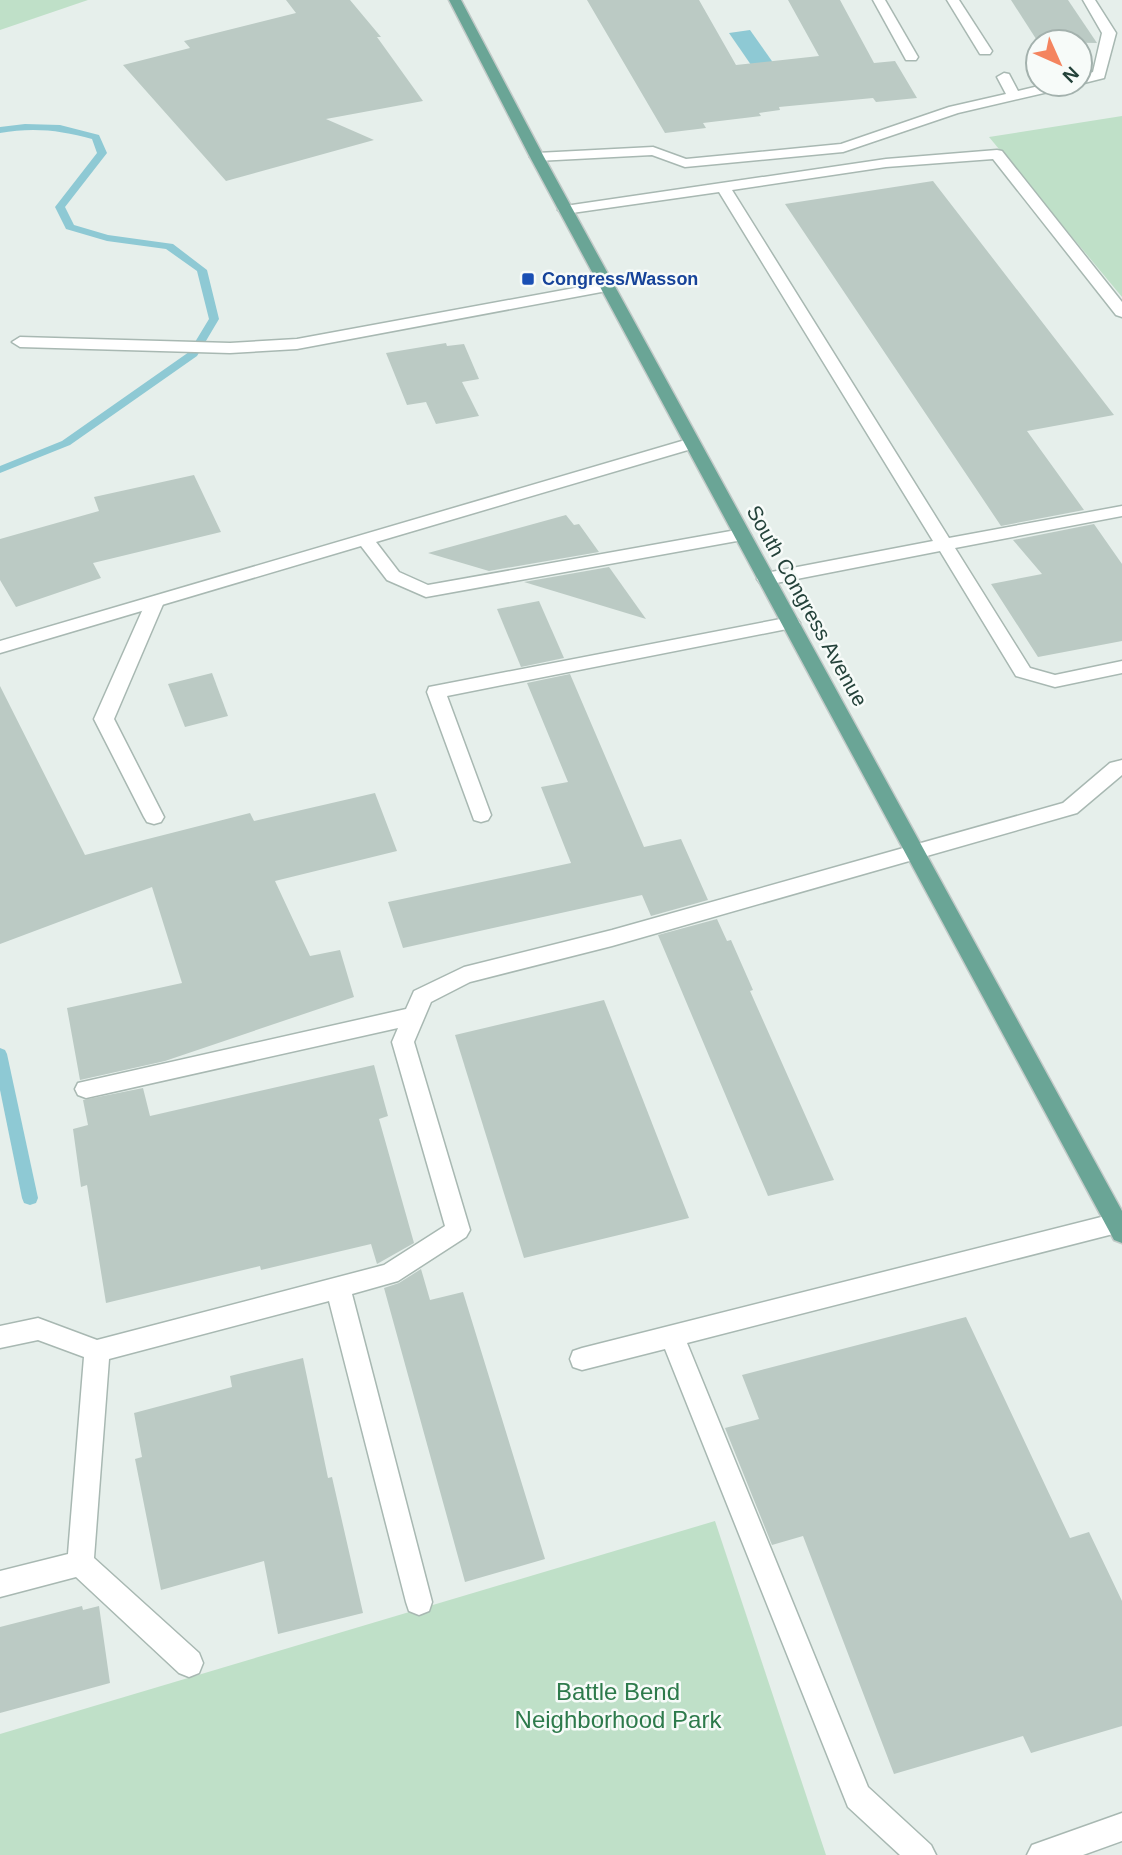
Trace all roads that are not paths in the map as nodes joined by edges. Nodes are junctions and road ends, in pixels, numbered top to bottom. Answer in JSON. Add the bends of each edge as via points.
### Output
{"nodes":[{"id":1,"x":455,"y":0,"type":"edge"},
{"id":2,"x":879,"y":0,"type":"edge"},
{"id":3,"x":953,"y":0,"type":"edge"},
{"id":4,"x":1088,"y":0,"type":"edge"},
{"id":5,"x":985,"y":51,"type":"dead end"},
{"id":6,"x":911,"y":57,"type":"dead end"},
{"id":7,"x":1094,"y":76,"type":"edge"},
{"id":8,"x":1004,"y":77,"type":"dead end"},
{"id":9,"x":1024,"y":95,"type":"edge"},
{"id":10,"x":1015,"y":97,"type":"junction"},
{"id":11,"x":537,"y":158,"type":"junction"},
{"id":12,"x":723,"y":187,"type":"junction"},
{"id":13,"x":565,"y":210,"type":"junction"},
{"id":14,"x":607,"y":287,"type":"junction"},
{"id":15,"x":1122,"y":312,"type":"edge"},
{"id":16,"x":20,"y":342,"type":"dead end"},
{"id":17,"x":692,"y":443,"type":"junction"},
{"id":18,"x":1122,"y":511,"type":"edge"},
{"id":19,"x":743,"y":535,"type":"junction"},
{"id":20,"x":365,"y":540,"type":"junction"},
{"id":21,"x":943,"y":545,"type":"junction"},
{"id":22,"x":766,"y":579,"type":"junction"},
{"id":23,"x":155,"y":602,"type":"junction"},
{"id":24,"x":790,"y":623,"type":"junction"},
{"id":25,"x":0,"y":647,"type":"edge"},
{"id":26,"x":1122,"y":667,"type":"edge"},
{"id":27,"x":1122,"y":767,"type":"edge"},
{"id":28,"x":481,"y":815,"type":"dead end"},
{"id":29,"x":154,"y":817,"type":"dead end"},
{"id":30,"x":914,"y":851,"type":"junction"},
{"id":31,"x":414,"y":1016,"type":"junction"},
{"id":32,"x":86,"y":1089,"type":"dead end"},
{"id":33,"x":1119,"y":1228,"type":"edge"},
{"id":34,"x":338,"y":1288,"type":"junction"},
{"id":35,"x":672,"y":1336,"type":"junction"},
{"id":36,"x":0,"y":1337,"type":"edge"},
{"id":37,"x":97,"y":1351,"type":"junction"},
{"id":38,"x":582,"y":1359,"type":"dead end"},
{"id":39,"x":80,"y":1563,"type":"junction"},
{"id":40,"x":0,"y":1584,"type":"edge"},
{"id":41,"x":419,"y":1602,"type":"dead end"},
{"id":42,"x":189,"y":1663,"type":"dead end"},
{"id":43,"x":1122,"y":1827,"type":"edge"},
{"id":44,"x":921,"y":1855,"type":"edge"},
{"id":45,"x":1042,"y":1855,"type":"edge"}],
"edges":[{"from":1,"to":11,"type":"main road","name":"South Congress Avenue"},
{"from":2,"to":6,"type":"street"},
{"from":3,"to":5,"type":"street"},
{"from":4,"to":7,"type":"street","via":[[1109,33]]},
{"from":8,"to":10,"type":"street"},
{"from":9,"to":10,"type":"street"},
{"from":10,"to":11,"type":"street","via":[[954,110],[842,148],[685,163],[653,151]]},
{"from":11,"to":13,"type":"main road","name":"South Congress Avenue"},
{"from":12,"to":13,"type":"street"},
{"from":12,"to":15,"type":"street","via":[[886,163],[997,154]]},
{"from":12,"to":21,"type":"street"},
{"from":13,"to":14,"type":"main road","name":"South Congress Avenue"},
{"from":14,"to":16,"type":"street","via":[[297,344],[230,348]]},
{"from":14,"to":17,"type":"main road","name":"South Congress Avenue"},
{"from":17,"to":19,"type":"main road","name":"South Congress Avenue"},
{"from":17,"to":20,"type":"street"},
{"from":18,"to":21,"type":"street"},
{"from":19,"to":20,"type":"street","via":[[426,591],[393,576]]},
{"from":19,"to":22,"type":"main road","name":"South Congress Avenue"},
{"from":20,"to":23,"type":"street"},
{"from":21,"to":22,"type":"street"},
{"from":21,"to":26,"type":"street","via":[[1023,672],[1055,681]]},
{"from":22,"to":24,"type":"main road","name":"South Congress Avenue"},
{"from":23,"to":25,"type":"street"},
{"from":23,"to":29,"type":"street","via":[[104,719]]},
{"from":24,"to":28,"type":"street","via":[[436,692]]},
{"from":24,"to":30,"type":"main road","name":"South Congress Avenue"},
{"from":27,"to":30,"type":"street","via":[[1070,808]]},
{"from":30,"to":31,"type":"street","via":[[612,938],[464,975],[422,997]]},
{"from":30,"to":33,"type":"main road","name":"South Congress Avenue"},
{"from":31,"to":32,"type":"street"},
{"from":31,"to":34,"type":"street","via":[[403,1042],[458,1230],[390,1273]]},
{"from":33,"to":35,"type":"street"},
{"from":34,"to":37,"type":"street"},
{"from":34,"to":41,"type":"street"},
{"from":35,"to":38,"type":"street"},
{"from":35,"to":44,"type":"street","via":[[858,1797]]},
{"from":36,"to":37,"type":"street","via":[[38,1329]]},
{"from":37,"to":39,"type":"street"},
{"from":39,"to":40,"type":"street"},
{"from":39,"to":42,"type":"street"},
{"from":43,"to":45,"type":"street"}]}
